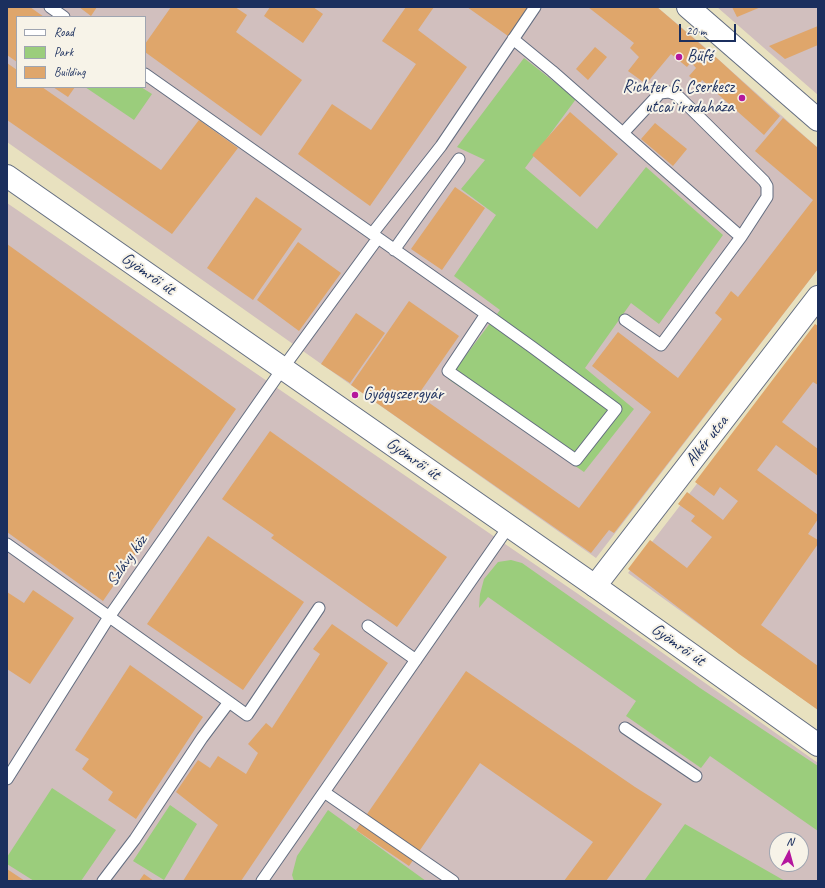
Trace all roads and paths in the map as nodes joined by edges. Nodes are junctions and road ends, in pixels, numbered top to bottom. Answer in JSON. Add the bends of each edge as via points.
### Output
{"nodes":[{"id":1,"x":50,"y":7,"type":"edge"},
{"id":2,"x":536,"y":7,"type":"edge"},
{"id":3,"x":688,"y":7,"type":"edge"},
{"id":4,"x":63,"y":16,"type":"edge"},
{"id":5,"x":513,"y":38,"type":"junction"},
{"id":6,"x":146,"y":75,"type":"edge"},
{"id":7,"x":818,"y":120,"type":"edge"},
{"id":8,"x":623,"y":133,"type":"junction"},
{"id":9,"x":459,"y":159,"type":"dead end"},
{"id":10,"x":7,"y":176,"type":"edge"},
{"id":11,"x":375,"y":236,"type":"junction"},
{"id":12,"x":741,"y":237,"type":"junction"},
{"id":13,"x":394,"y":250,"type":"junction"},
{"id":14,"x":818,"y":297,"type":"edge"},
{"id":15,"x":486,"y":314,"type":"junction"},
{"id":16,"x":625,"y":320,"type":"dead end"},
{"id":17,"x":283,"y":368,"type":"junction"},
{"id":18,"x":509,"y":526,"type":"junction"},
{"id":19,"x":7,"y":544,"type":"edge"},
{"id":20,"x":595,"y":586,"type":"junction"},
{"id":21,"x":319,"y":608,"type":"dead end"},
{"id":22,"x":109,"y":616,"type":"junction"},
{"id":23,"x":368,"y":626,"type":"dead end"},
{"id":24,"x":416,"y":660,"type":"junction"},
{"id":25,"x":228,"y":702,"type":"junction"},
{"id":26,"x":625,"y":728,"type":"dead end"},
{"id":27,"x":818,"y":745,"type":"edge"},
{"id":28,"x":696,"y":776,"type":"dead end"},
{"id":29,"x":7,"y":779,"type":"edge"},
{"id":30,"x":324,"y":792,"type":"junction"},
{"id":31,"x":103,"y":881,"type":"edge"},
{"id":32,"x":262,"y":881,"type":"edge"},
{"id":33,"x":453,"y":881,"type":"edge"}],
"edges":[{"from":1,"to":4,"type":"lane"},
{"from":2,"to":5,"type":"lane","name":"Szlávy köz"},
{"from":3,"to":7,"type":"street"},
{"from":5,"to":8,"type":"lane"},
{"from":5,"to":11,"type":"lane","name":"Szlávy köz","via":[[441,146]]},
{"from":6,"to":11,"type":"lane"},
{"from":8,"to":12,"type":"lane"},
{"from":8,"to":12,"type":"lane","via":[[660,93],[669,92],[677,95],[764,181],[767,197]]},
{"from":9,"to":13,"type":"lane"},
{"from":10,"to":17,"type":"street","name":"Gyömrői út"},
{"from":11,"to":13,"type":"lane"},
{"from":11,"to":17,"type":"lane","name":"Szlávy köz"},
{"from":12,"to":16,"type":"lane","via":[[661,345]]},
{"from":13,"to":15,"type":"lane"},
{"from":14,"to":20,"type":"street","name":"Alkér utca"},
{"from":15,"to":15,"type":"lane","via":[[448,371],[576,460],[616,409]]},
{"from":17,"to":18,"type":"street","name":"Gyömrői út"},
{"from":17,"to":22,"type":"lane","name":"Szlávy köz"},
{"from":18,"to":20,"type":"street","name":"Gyömrői út"},
{"from":18,"to":24,"type":"lane"},
{"from":19,"to":22,"type":"lane"},
{"from":20,"to":27,"type":"street","name":"Gyömrői út"},
{"from":21,"to":25,"type":"lane","via":[[247,715]]},
{"from":22,"to":25,"type":"lane"},
{"from":22,"to":29,"type":"lane","name":"Szlávy köz"},
{"from":23,"to":24,"type":"lane"},
{"from":24,"to":30,"type":"lane"},
{"from":25,"to":31,"type":"lane","via":[[135,839]]},
{"from":26,"to":28,"type":"lane"},
{"from":30,"to":32,"type":"lane"},
{"from":30,"to":33,"type":"lane"}]}
